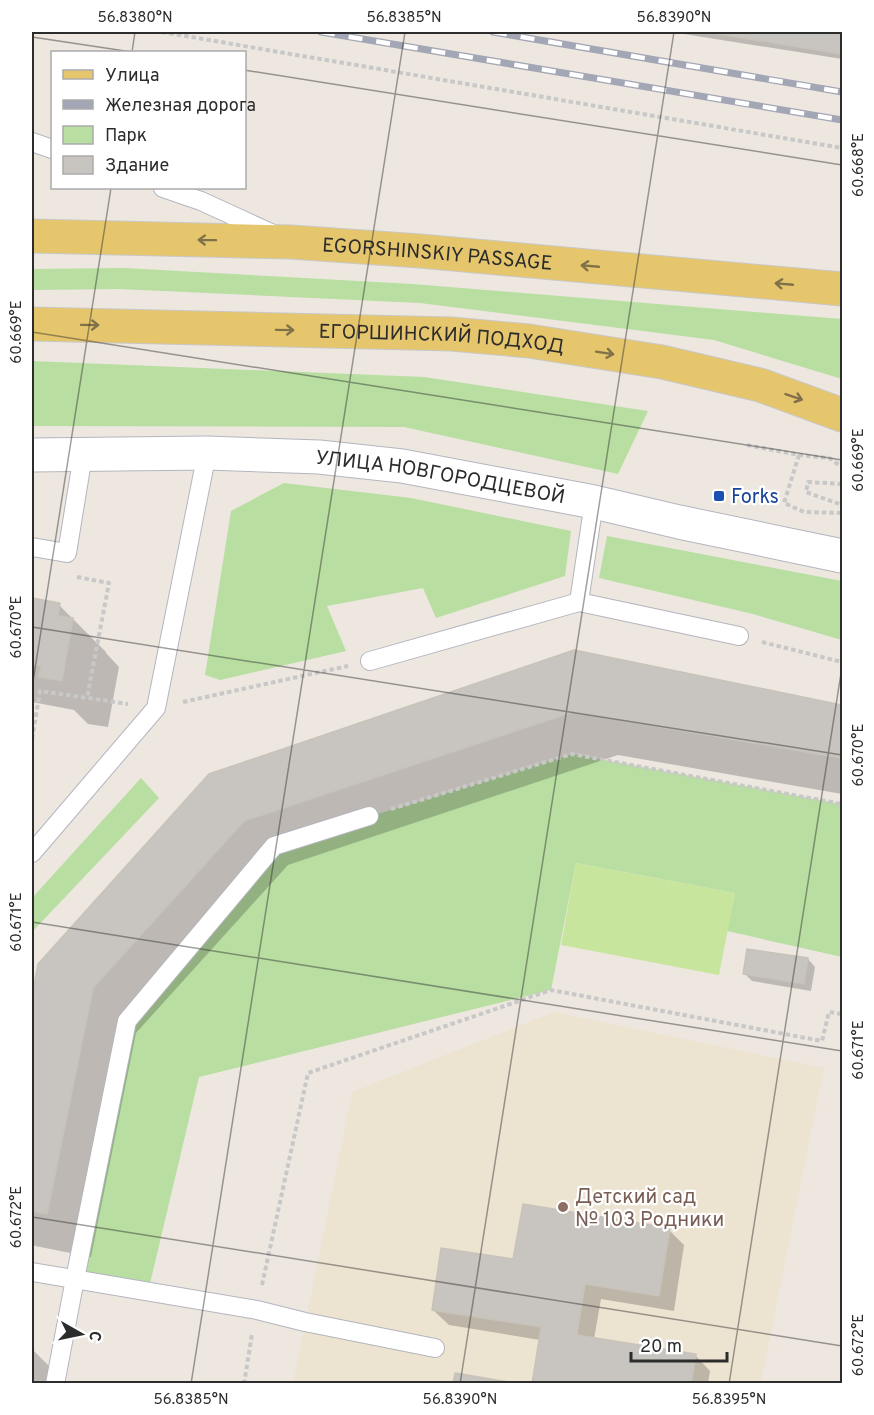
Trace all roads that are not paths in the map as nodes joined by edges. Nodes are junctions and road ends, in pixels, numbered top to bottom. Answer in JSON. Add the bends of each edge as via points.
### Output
{"nodes":[{"id":1,"x":32,"y":142,"type":"edge"},
{"id":2,"x":51,"y":149,"type":"edge"},
{"id":3,"x":166,"y":189,"type":"edge"},
{"id":4,"x":32,"y":236,"type":"edge"},
{"id":5,"x":291,"y":242,"type":"junction"},
{"id":6,"x":843,"y":289,"type":"edge"},
{"id":7,"x":32,"y":324,"type":"edge"},
{"id":8,"x":843,"y":415,"type":"edge"},
{"id":9,"x":207,"y":453,"type":"junction"},
{"id":10,"x":32,"y":455,"type":"edge"},
{"id":11,"x":83,"y":455,"type":"junction"},
{"id":12,"x":594,"y":502,"type":"junction"},
{"id":13,"x":32,"y":547,"type":"edge"},
{"id":14,"x":843,"y":556,"type":"edge"},
{"id":15,"x":579,"y":602,"type":"junction"},
{"id":16,"x":739,"y":636,"type":"road end"},
{"id":17,"x":370,"y":661,"type":"dead end"},
{"id":18,"x":369,"y":816,"type":"road end"},
{"id":19,"x":32,"y":853,"type":"edge"},
{"id":20,"x":32,"y":1272,"type":"edge"},
{"id":21,"x":75,"y":1279,"type":"junction"},
{"id":22,"x":435,"y":1348,"type":"dead end"},
{"id":23,"x":55,"y":1383,"type":"edge"}],
"edges":[{"from":1,"to":2,"type":"lane"},
{"from":3,"to":5,"type":"lane"},
{"from":5,"to":4,"type":"main road","name":"EGORSHINSKIY PASSAGE","one_way":true},
{"from":6,"to":5,"type":"main road","name":"EGORSHINSKIY PASSAGE","one_way":true},
{"from":7,"to":8,"type":"main road","name":"ЕГОРШИНСКИЙ ПОДХОД","one_way":true,"via":[[451,333],[529,340],[672,364],[760,386]]},
{"from":9,"to":11,"type":"street","name":"УЛИЦА НОВГОРОДЦЕВОЙ"},
{"from":9,"to":12,"type":"street","name":"УЛИЦА НОВГОРОДЦЕВОЙ","via":[[320,457],[402,466]]},
{"from":9,"to":19,"type":"lane","via":[[156,708]]},
{"from":10,"to":11,"type":"street","name":"УЛИЦА НОВГОРОДЦЕВОЙ"},
{"from":11,"to":13,"type":"lane","via":[[67,553]]},
{"from":12,"to":14,"type":"street","name":"УЛИЦА НОВГОРОДЦЕВОЙ"},
{"from":12,"to":15,"type":"lane"},
{"from":15,"to":16,"type":"lane"},
{"from":15,"to":17,"type":"lane"},
{"from":18,"to":21,"type":"lane","via":[[274,846],[127,1021]]},
{"from":20,"to":21,"type":"lane"},
{"from":21,"to":22,"type":"lane","via":[[257,1310]]},
{"from":21,"to":23,"type":"lane"}]}
